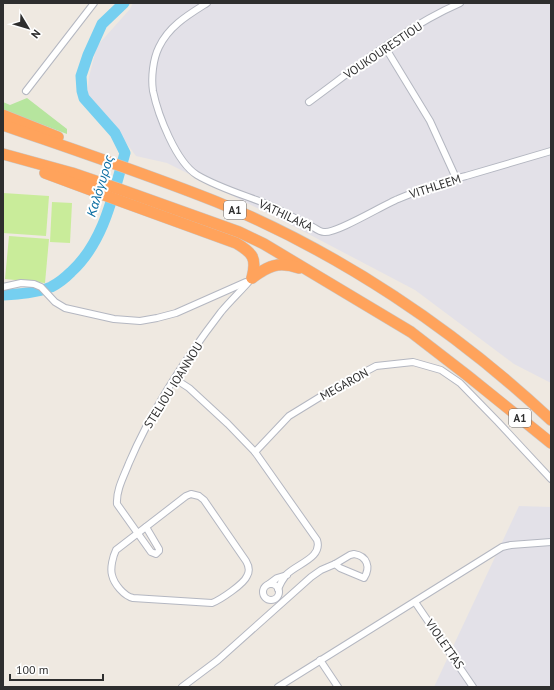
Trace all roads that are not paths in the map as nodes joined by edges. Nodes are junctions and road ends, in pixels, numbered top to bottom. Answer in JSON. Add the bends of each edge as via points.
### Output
{"nodes":[{"id":1,"x":94,"y":3,"type":"edge"},
{"id":2,"x":207,"y":3,"type":"edge"},
{"id":3,"x":460,"y":3,"type":"edge"},
{"id":4,"x":384,"y":47,"type":"junction"},
{"id":5,"x":26,"y":91,"type":"dead end"},
{"id":6,"x":309,"y":102,"type":"dead end"},
{"id":7,"x":3,"y":115,"type":"edge"},
{"id":8,"x":3,"y":125,"type":"edge"},
{"id":9,"x":3,"y":149,"type":"edge"},
{"id":10,"x":80,"y":149,"type":"junction"},
{"id":11,"x":551,"y":151,"type":"edge"},
{"id":12,"x":3,"y":155,"type":"edge"},
{"id":13,"x":71,"y":173,"type":"junction"},
{"id":14,"x":456,"y":178,"type":"junction"},
{"id":15,"x":324,"y":232,"type":"joint"},
{"id":16,"x":312,"y":273,"type":"junction"},
{"id":17,"x":252,"y":278,"type":"junction"},
{"id":18,"x":3,"y":287,"type":"edge"},
{"id":19,"x":175,"y":379,"type":"junction"},
{"id":20,"x":490,"y":394,"type":"junction"},
{"id":21,"x":551,"y":420,"type":"edge"},
{"id":22,"x":551,"y":443,"type":"edge"},
{"id":23,"x":255,"y":452,"type":"junction"},
{"id":24,"x":551,"y":452,"type":"edge"},
{"id":25,"x":551,"y":479,"type":"edge"},
{"id":26,"x":146,"y":526,"type":"junction"},
{"id":27,"x":137,"y":534,"type":"junction"},
{"id":28,"x":550,"y":541,"type":"edge"},
{"id":29,"x":335,"y":564,"type":"junction"},
{"id":30,"x":287,"y":575,"type":"junction"},
{"id":31,"x":269,"y":584,"type":"junction"},
{"id":32,"x":278,"y":589,"type":"junction"},
{"id":33,"x":276,"y":598,"type":"junction"},
{"id":34,"x":415,"y":602,"type":"junction"},
{"id":35,"x":279,"y":604,"type":"junction"},
{"id":36,"x":320,"y":660,"type":"junction"},
{"id":37,"x":182,"y":687,"type":"edge"},
{"id":38,"x":278,"y":687,"type":"edge"},
{"id":39,"x":338,"y":687,"type":"edge"},
{"id":40,"x":473,"y":687,"type":"edge"}],
"edges":[{"from":1,"to":5,"type":"street"},
{"from":2,"to":15,"type":"street","name":"VATHILAKA","via":[[182,18],[168,32],[158,48],[153,68],[153,91],[172,144],[196,175],[267,204]]},
{"from":3,"to":4,"type":"street","name":"VOUKOURESTIOU","via":[[405,32]]},
{"from":4,"to":6,"type":"street","name":"VOUKOURESTIOU"},
{"from":4,"to":14,"type":"street","via":[[430,121]]},
{"from":7,"to":10,"type":"highway"},
{"from":8,"to":10,"type":"highway","number":"A1"},
{"from":9,"to":13,"type":"highway","number":"A1"},
{"from":10,"to":21,"type":"highway","number":"A1","via":[[127,164],[218,203],[290,236],[339,263],[457,340],[504,377]]},
{"from":11,"to":14,"type":"street","name":"VITHLEEM"},
{"from":12,"to":13,"type":"highway"},
{"from":12,"to":17,"type":"highway","via":[[90,190],[236,243],[249,250],[253,259]]},
{"from":13,"to":16,"type":"highway","number":"A1","via":[[240,232]]},
{"from":14,"to":15,"type":"street","name":"VITHLEEM","via":[[397,199],[338,229]]},
{"from":16,"to":17,"type":"highway","via":[[292,266],[276,265],[268,267]]},
{"from":16,"to":20,"type":"highway","number":"A1","via":[[411,332]]},
{"from":17,"to":18,"type":"street","via":[[242,285],[176,312],[140,321],[114,320],[64,308],[54,302],[43,288],[34,284],[21,283]]},
{"from":17,"to":19,"type":"street","name":"STELIOU IOANNOU","via":[[222,311]]},
{"from":19,"to":23,"type":"street","via":[[190,388]]},
{"from":19,"to":27,"type":"street","name":"STELIOU IOANNOU","via":[[146,426],[117,495],[118,508]]},
{"from":20,"to":22,"type":"highway","number":"A1"},
{"from":20,"to":24,"type":"highway"},
{"from":23,"to":25,"type":"street","name":"MEGARON","via":[[289,416],[333,389],[376,366],[413,362],[441,370],[460,384]]},
{"from":23,"to":30,"type":"street","via":[[318,543],[315,554]]},
{"from":26,"to":27,"type":"street"},
{"from":26,"to":27,"type":"street","name":"STELIOU IOANNOU","via":[[159,548],[157,554],[152,553]]},
{"from":26,"to":27,"type":"street","via":[[186,496],[199,496],[246,561],[249,567],[247,576],[244,581],[212,603],[130,597],[114,581],[112,570],[116,550]]},
{"from":28,"to":34,"type":"street","via":[[502,547]]},
{"from":29,"to":29,"type":"street","via":[[364,578],[368,570],[366,561],[359,555],[350,555]]},
{"from":29,"to":35,"type":"street","via":[[316,574]]},
{"from":30,"to":31,"type":"street"},
{"from":30,"to":32,"type":"street"},
{"from":31,"to":32,"type":"street","via":[[275,585]]},
{"from":31,"to":33,"type":"street","via":[[264,588],[264,596],[271,600]]},
{"from":32,"to":33,"type":"street","via":[[279,594]]},
{"from":33,"to":35,"type":"street"},
{"from":34,"to":36,"type":"street"},
{"from":34,"to":40,"type":"street","name":"VIOLETTAS"},
{"from":35,"to":37,"type":"street","via":[[218,660]]},
{"from":36,"to":38,"type":"street"},
{"from":36,"to":39,"type":"street"}]}
